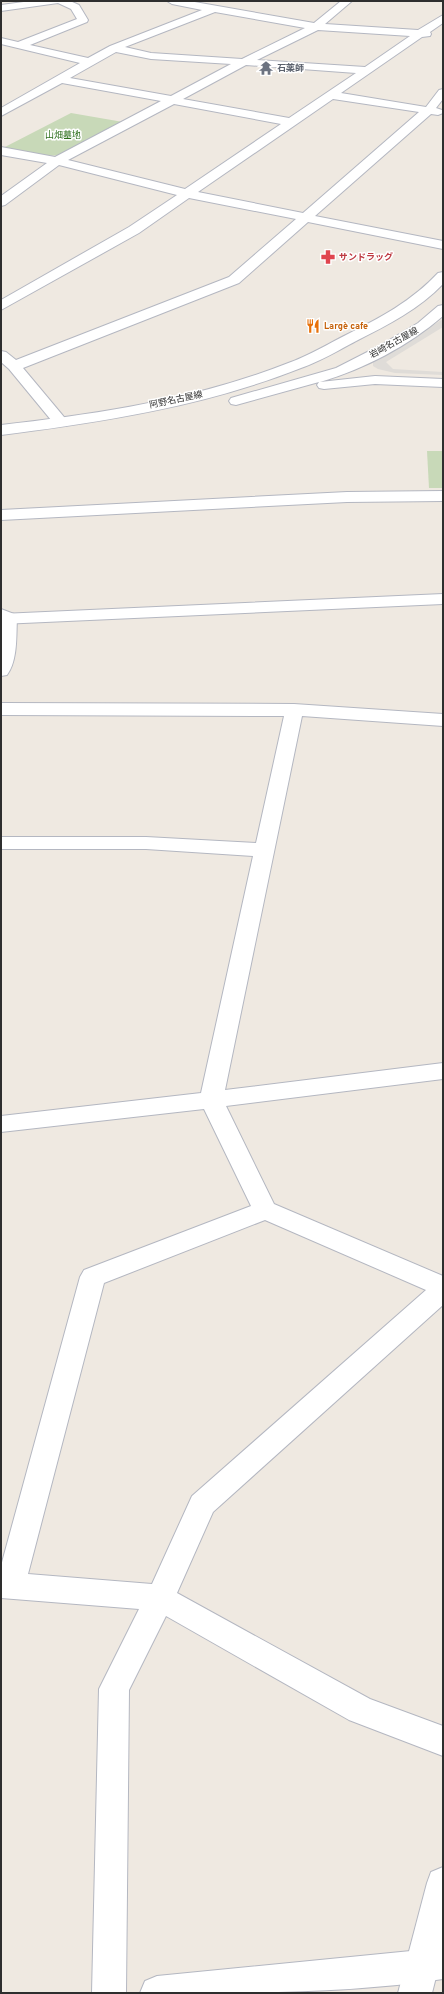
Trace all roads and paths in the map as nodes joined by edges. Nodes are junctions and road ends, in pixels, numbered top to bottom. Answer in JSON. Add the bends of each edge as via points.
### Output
{"nodes":[{"id":1,"x":54,"y":1,"type":"edge"},
{"id":2,"x":62,"y":1,"type":"edge"},
{"id":3,"x":172,"y":1,"type":"edge"},
{"id":4,"x":237,"y":1,"type":"edge"},
{"id":5,"x":347,"y":1,"type":"edge"},
{"id":6,"x":1,"y":8,"type":"edge"},
{"id":7,"x":212,"y":9,"type":"junction"},
{"id":8,"x":443,"y":18,"type":"edge"},
{"id":9,"x":316,"y":27,"type":"junction"},
{"id":10,"x":421,"y":34,"type":"junction"},
{"id":11,"x":436,"y":35,"type":"dead end"},
{"id":12,"x":3,"y":42,"type":"edge"},
{"id":13,"x":19,"y":45,"type":"junction"},
{"id":14,"x":114,"y":48,"type":"junction"},
{"id":15,"x":90,"y":62,"type":"junction"},
{"id":16,"x":242,"y":63,"type":"junction"},
{"id":17,"x":368,"y":70,"type":"junction"},
{"id":18,"x":60,"y":79,"type":"junction"},
{"id":19,"x":443,"y":92,"type":"edge"},
{"id":20,"x":332,"y":95,"type":"junction"},
{"id":21,"x":173,"y":100,"type":"junction"},
{"id":22,"x":428,"y":111,"type":"junction"},
{"id":23,"x":443,"y":112,"type":"edge"},
{"id":24,"x":1,"y":113,"type":"edge"},
{"id":25,"x":290,"y":122,"type":"junction"},
{"id":26,"x":1,"y":151,"type":"edge"},
{"id":27,"x":57,"y":161,"type":"junction"},
{"id":28,"x":189,"y":194,"type":"junction"},
{"id":29,"x":1,"y":202,"type":"edge"},
{"id":30,"x":306,"y":218,"type":"junction"},
{"id":31,"x":443,"y":245,"type":"edge"},
{"id":32,"x":443,"y":276,"type":"edge"},
{"id":33,"x":1,"y":306,"type":"edge"},
{"id":34,"x":443,"y":309,"type":"edge"},
{"id":35,"x":1,"y":355,"type":"edge"},
{"id":36,"x":319,"y":355,"type":"junction"},
{"id":37,"x":14,"y":366,"type":"junction"},
{"id":38,"x":341,"y":371,"type":"junction"},
{"id":39,"x":375,"y":380,"type":"junction"},
{"id":40,"x":443,"y":383,"type":"edge"},
{"id":41,"x":279,"y":390,"type":"junction"},
{"id":42,"x":61,"y":423,"type":"junction"},
{"id":43,"x":1,"y":430,"type":"edge"},
{"id":44,"x":1,"y":443,"type":"edge"},
{"id":45,"x":443,"y":496,"type":"edge"},
{"id":46,"x":1,"y":515,"type":"edge"},
{"id":47,"x":443,"y":598,"type":"edge"},
{"id":48,"x":3,"y":617,"type":"edge"},
{"id":49,"x":1,"y":671,"type":"edge"},
{"id":50,"x":1,"y":709,"type":"edge"},
{"id":51,"x":294,"y":710,"type":"junction"},
{"id":52,"x":443,"y":720,"type":"edge"},
{"id":53,"x":1,"y":843,"type":"edge"},
{"id":54,"x":265,"y":850,"type":"junction"},
{"id":55,"x":443,"y":1071,"type":"edge"},
{"id":56,"x":211,"y":1100,"type":"junction"},
{"id":57,"x":1,"y":1124,"type":"edge"},
{"id":58,"x":265,"y":1210,"type":"junction"},
{"id":59,"x":443,"y":1288,"type":"edge"},
{"id":60,"x":6,"y":1585,"type":"edge"},
{"id":61,"x":160,"y":1598,"type":"junction"},
{"id":62,"x":443,"y":1741,"type":"edge"},
{"id":63,"x":443,"y":1884,"type":"edge"},
{"id":64,"x":426,"y":1974,"type":"edge"},
{"id":65,"x":109,"y":1993,"type":"edge"},
{"id":66,"x":157,"y":1993,"type":"edge"}],
"edges":[{"from":1,"to":6,"type":"street"},
{"from":2,"to":13,"type":"street","via":[[74,7],[83,20]]},
{"from":3,"to":7,"type":"street"},
{"from":4,"to":7,"type":"street"},
{"from":5,"to":9,"type":"street"},
{"from":7,"to":9,"type":"street"},
{"from":7,"to":14,"type":"street"},
{"from":8,"to":10,"type":"street"},
{"from":9,"to":10,"type":"street"},
{"from":9,"to":16,"type":"street"},
{"from":10,"to":11,"type":"street"},
{"from":10,"to":17,"type":"street"},
{"from":12,"to":13,"type":"street"},
{"from":13,"to":15,"type":"street"},
{"from":14,"to":15,"type":"street"},
{"from":14,"to":16,"type":"street","via":[[151,56]]},
{"from":15,"to":18,"type":"street"},
{"from":16,"to":17,"type":"street"},
{"from":16,"to":21,"type":"street"},
{"from":17,"to":20,"type":"street"},
{"from":18,"to":21,"type":"street"},
{"from":18,"to":24,"type":"street"},
{"from":19,"to":22,"type":"street"},
{"from":20,"to":22,"type":"street"},
{"from":20,"to":25,"type":"street"},
{"from":21,"to":25,"type":"street"},
{"from":21,"to":27,"type":"street"},
{"from":22,"to":23,"type":"street"},
{"from":22,"to":30,"type":"street"},
{"from":25,"to":28,"type":"street"},
{"from":26,"to":27,"type":"street"},
{"from":27,"to":28,"type":"street"},
{"from":27,"to":29,"type":"street"},
{"from":28,"to":30,"type":"street"},
{"from":28,"to":33,"type":"street","via":[[134,230]]},
{"from":30,"to":31,"type":"street"},
{"from":30,"to":37,"type":"street","via":[[234,280]]},
{"from":32,"to":36,"type":"street","via":[[393,318]]},
{"from":34,"to":38,"type":"street","name":"岩崎名古屋線","via":[[423,326]]},
{"from":35,"to":37,"type":"street"},
{"from":36,"to":38,"type":"street","name":"阿野名古屋線"},
{"from":36,"to":42,"type":"street","name":"阿野名古屋線","via":[[256,380],[194,397]]},
{"from":37,"to":42,"type":"street"},
{"from":38,"to":39,"type":"street","name":"阿野名古屋線"},
{"from":38,"to":41,"type":"street","name":"阿野名古屋線"},
{"from":39,"to":40,"type":"street","name":"阿野名古屋線"},
{"from":39,"to":41,"type":"street","name":"阿野名古屋線"},
{"from":41,"to":44,"type":"street","name":"阿野名古屋線","via":[[188,413]]},
{"from":42,"to":43,"type":"street","name":"阿野名古屋線"},
{"from":45,"to":46,"type":"street","via":[[347,497]]},
{"from":47,"to":48,"type":"street"},
{"from":48,"to":49,"type":"street","via":[[6,650]]},
{"from":50,"to":51,"type":"street"},
{"from":51,"to":52,"type":"street"},
{"from":51,"to":54,"type":"street"},
{"from":53,"to":54,"type":"street","via":[[146,843]]},
{"from":54,"to":56,"type":"street"},
{"from":55,"to":56,"type":"street"},
{"from":56,"to":57,"type":"street","via":[[20,1124]]},
{"from":56,"to":58,"type":"street"},
{"from":58,"to":59,"type":"street"},
{"from":58,"to":60,"type":"street","via":[[93,1277]]},
{"from":59,"to":61,"type":"street","via":[[202,1504]]},
{"from":60,"to":61,"type":"street"},
{"from":61,"to":62,"type":"street","via":[[360,1710]]},
{"from":61,"to":65,"type":"street","via":[[114,1689]]},
{"from":63,"to":64,"type":"street"},
{"from":64,"to":66,"type":"street"}]}
